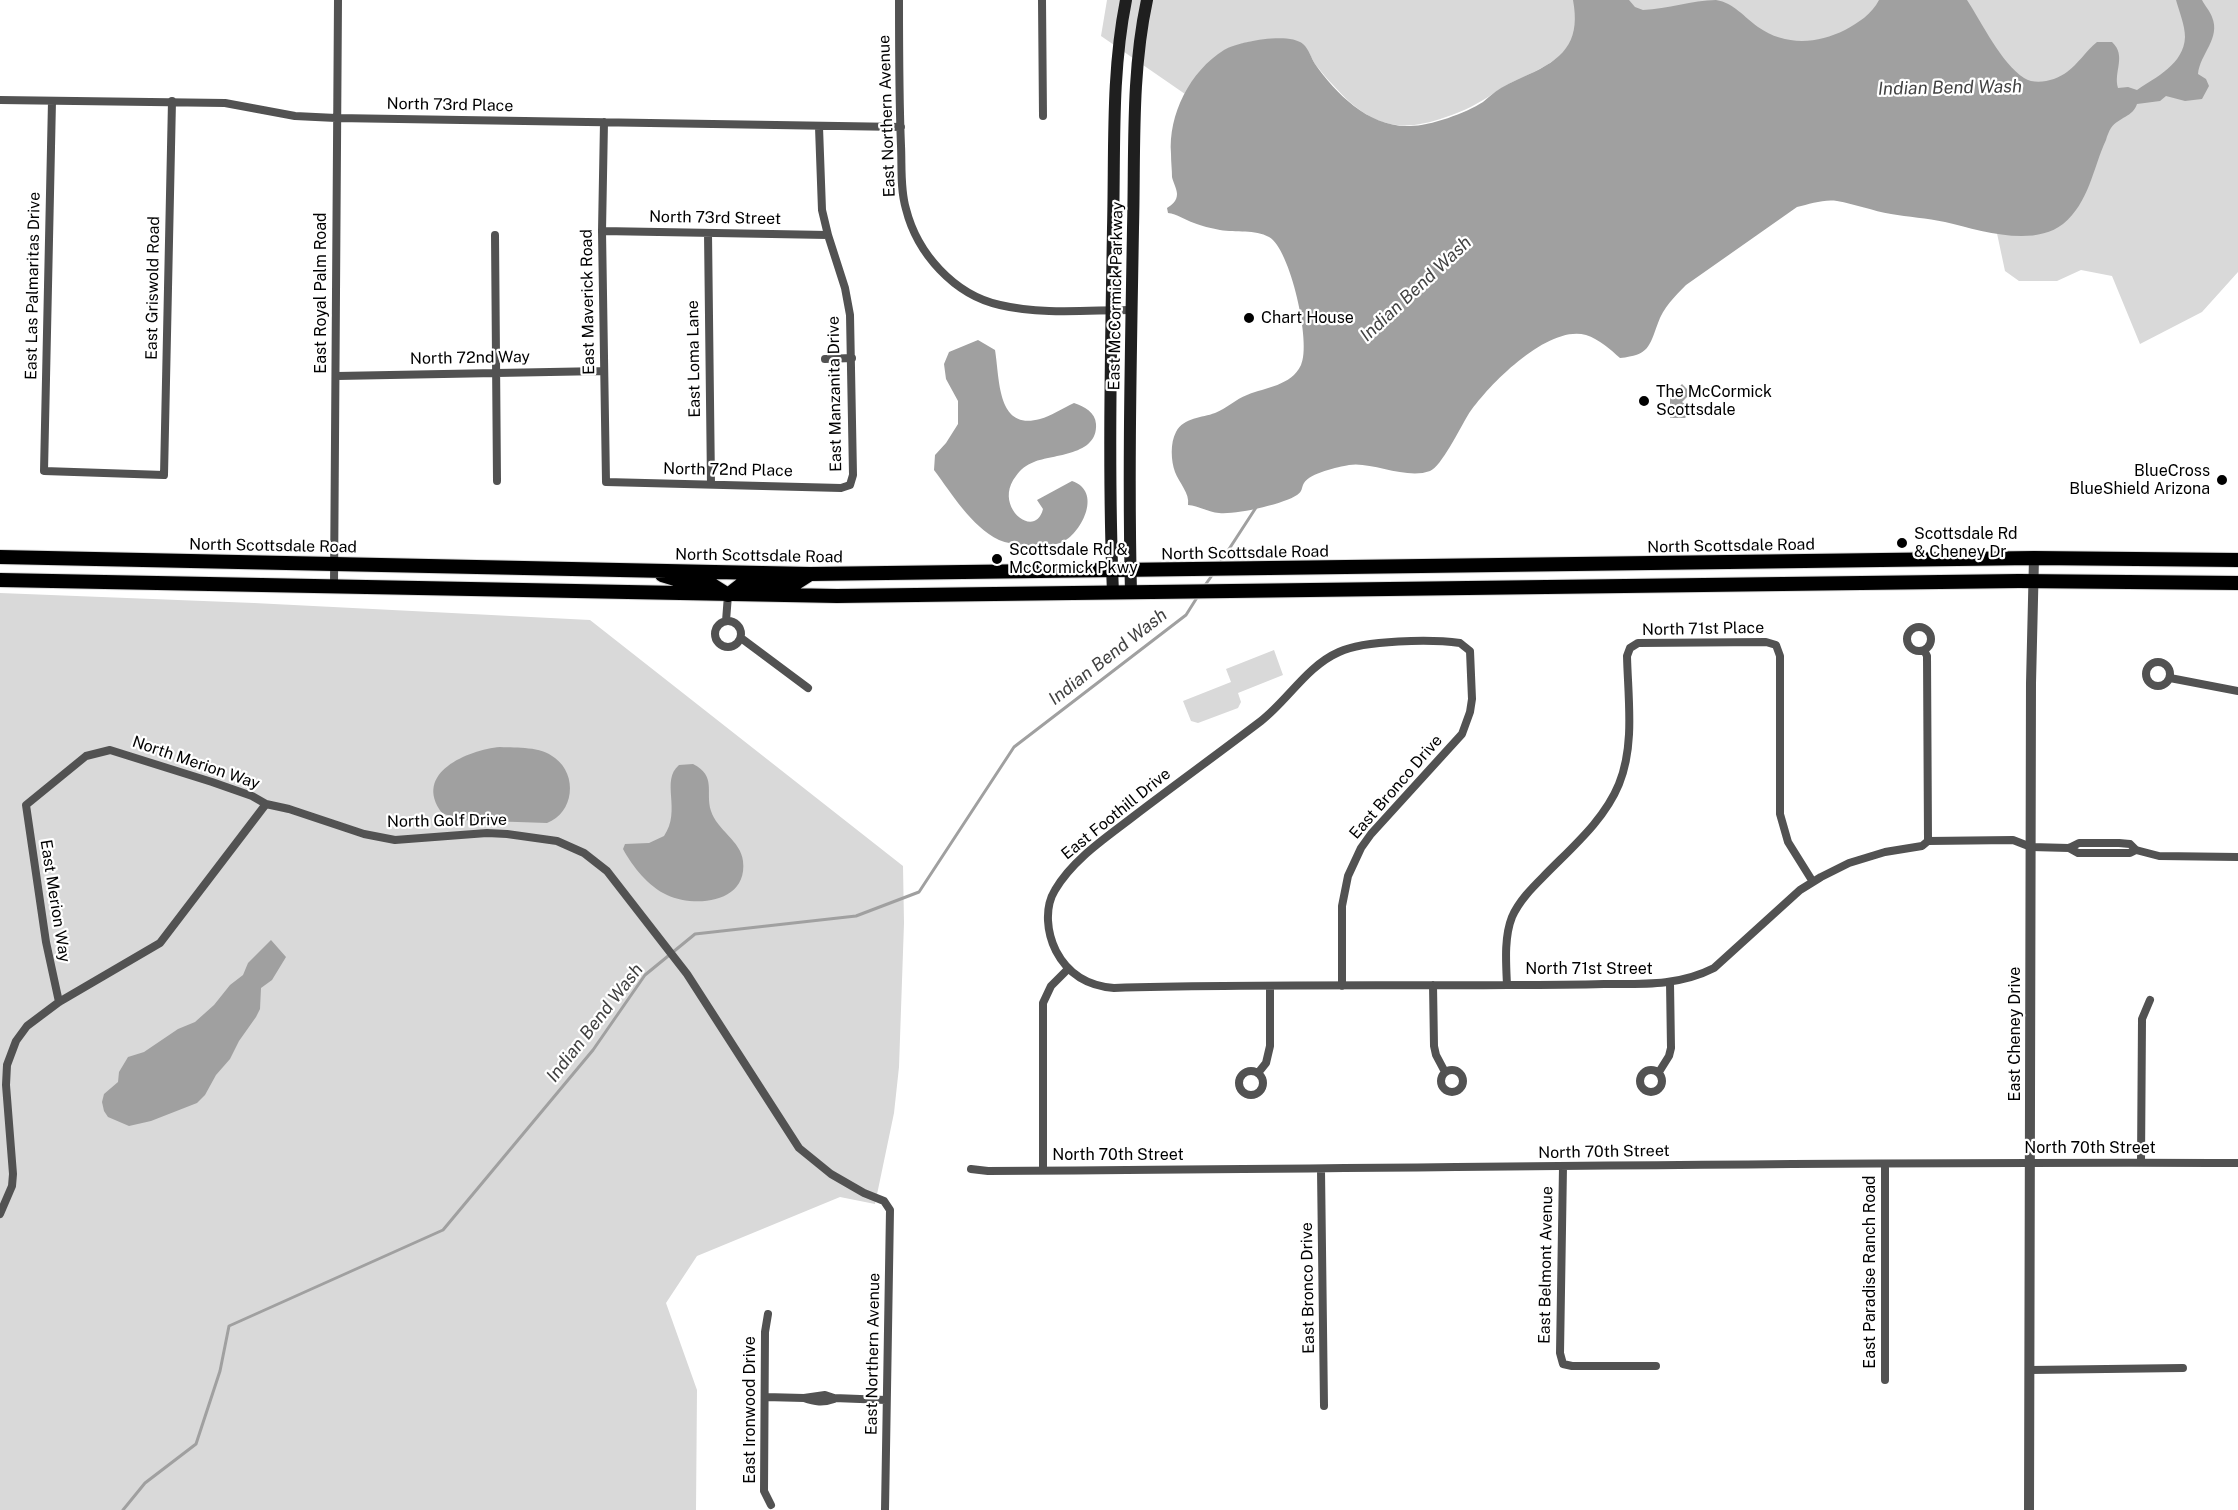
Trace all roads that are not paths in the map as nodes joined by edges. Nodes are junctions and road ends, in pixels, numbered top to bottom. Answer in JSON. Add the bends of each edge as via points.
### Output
{"nodes":[{"id":1,"x":338,"y":0,"type":"edge"},
{"id":2,"x":899,"y":0,"type":"edge"},
{"id":3,"x":1042,"y":0,"type":"edge"},
{"id":4,"x":1126,"y":0,"type":"edge"},
{"id":5,"x":1147,"y":0,"type":"edge"},
{"id":6,"x":0,"y":100,"type":"edge"},
{"id":7,"x":52,"y":101,"type":"junction"},
{"id":8,"x":172,"y":101,"type":"junction"},
{"id":9,"x":1043,"y":116,"type":"dead end"},
{"id":10,"x":336,"y":118,"type":"junction"},
{"id":11,"x":604,"y":122,"type":"junction"},
{"id":12,"x":819,"y":127,"type":"junction"},
{"id":13,"x":901,"y":127,"type":"junction"},
{"id":14,"x":602,"y":231,"type":"junction"},
{"id":15,"x":708,"y":233,"type":"junction"},
{"id":16,"x":495,"y":235,"type":"dead end"},
{"id":17,"x":828,"y":235,"type":"junction"},
{"id":18,"x":1112,"y":310,"type":"junction"},
{"id":19,"x":1131,"y":310,"type":"junction"},
{"id":20,"x":852,"y":358,"type":"junction"},
{"id":21,"x":825,"y":359,"type":"dead end"},
{"id":22,"x":603,"y":370,"type":"junction"},
{"id":23,"x":496,"y":373,"type":"junction"},
{"id":24,"x":337,"y":376,"type":"junction"},
{"id":25,"x":164,"y":475,"type":"joint"},
{"id":26,"x":497,"y":481,"type":"dead end"},
{"id":27,"x":606,"y":482,"type":"joint"},
{"id":28,"x":711,"y":484,"type":"junction"},
{"id":29,"x":850,"y":485,"type":"joint"},
{"id":30,"x":0,"y":557,"type":"edge"},
{"id":31,"x":2034,"y":558,"type":"junction"},
{"id":32,"x":2238,"y":560,"type":"edge"},
{"id":33,"x":334,"y":564,"type":"junction"},
{"id":34,"x":643,"y":570,"type":"junction"},
{"id":35,"x":1112,"y":570,"type":"junction"},
{"id":36,"x":1130,"y":570,"type":"junction"},
{"id":37,"x":810,"y":574,"type":"junction"},
{"id":38,"x":0,"y":580,"type":"edge"},
{"id":39,"x":2033,"y":581,"type":"junction"},
{"id":40,"x":2238,"y":583,"type":"edge"},
{"id":41,"x":334,"y":586,"type":"junction"},
{"id":42,"x":1113,"y":593,"type":"junction"},
{"id":43,"x":1133,"y":593,"type":"junction"},
{"id":44,"x":728,"y":595,"type":"junction"},
{"id":45,"x":726,"y":621,"type":"junction"},
{"id":46,"x":741,"y":638,"type":"junction"},
{"id":47,"x":1466,"y":646,"type":"joint"},
{"id":48,"x":1924,"y":650,"type":"dead end"},
{"id":49,"x":2170,"y":678,"type":"dead end"},
{"id":50,"x":808,"y":688,"type":"dead end"},
{"id":51,"x":2238,"y":691,"type":"edge"},
{"id":52,"x":266,"y":804,"type":"junction"},
{"id":53,"x":26,"y":805,"type":"joint"},
{"id":54,"x":1928,"y":841,"type":"junction"},
{"id":55,"x":2094,"y":843,"type":"junction"},
{"id":56,"x":2031,"y":847,"type":"junction"},
{"id":57,"x":2069,"y":848,"type":"junction"},
{"id":58,"x":2136,"y":850,"type":"junction"},
{"id":59,"x":2094,"y":853,"type":"junction"},
{"id":60,"x":2238,"y":857,"type":"edge"},
{"id":61,"x":1813,"y":882,"type":"junction"},
{"id":62,"x":1068,"y":969,"type":"junction"},
{"id":63,"x":1670,"y":983,"type":"junction"},
{"id":64,"x":1507,"y":985,"type":"junction"},
{"id":65,"x":1270,"y":986,"type":"junction"},
{"id":66,"x":1342,"y":986,"type":"junction"},
{"id":67,"x":1433,"y":986,"type":"junction"},
{"id":68,"x":2150,"y":1000,"type":"dead end"},
{"id":69,"x":59,"y":1002,"type":"junction"},
{"id":70,"x":1445,"y":1072,"type":"dead end"},
{"id":71,"x":1659,"y":1072,"type":"dead end"},
{"id":72,"x":1258,"y":1073,"type":"dead end"},
{"id":73,"x":2141,"y":1163,"type":"junction"},
{"id":74,"x":2238,"y":1163,"type":"edge"},
{"id":75,"x":1885,"y":1164,"type":"junction"},
{"id":76,"x":2030,"y":1164,"type":"junction"},
{"id":77,"x":1563,"y":1167,"type":"junction"},
{"id":78,"x":970,"y":1169,"type":"dead end"},
{"id":79,"x":1043,"y":1170,"type":"junction"},
{"id":80,"x":1321,"y":1170,"type":"junction"},
{"id":81,"x":884,"y":1201,"type":"joint"},
{"id":82,"x":0,"y":1214,"type":"edge"},
{"id":83,"x":768,"y":1314,"type":"dead end"},
{"id":84,"x":1656,"y":1366,"type":"dead end"},
{"id":85,"x":2183,"y":1368,"type":"dead end"},
{"id":86,"x":2030,"y":1370,"type":"junction"},
{"id":87,"x":1885,"y":1380,"type":"dead end"},
{"id":88,"x":765,"y":1397,"type":"junction"},
{"id":89,"x":886,"y":1400,"type":"junction"},
{"id":90,"x":1324,"y":1406,"type":"dead end"},
{"id":91,"x":771,"y":1506,"type":"dead end"},
{"id":92,"x":885,"y":1510,"type":"edge"},
{"id":93,"x":2029,"y":1510,"type":"edge"}],
"edges":[{"from":1,"to":10,"type":"street","name":"East Royal Palm Road"},
{"from":2,"to":13,"type":"street","name":"East Northern Avenue"},
{"from":3,"to":9,"type":"street"},
{"from":4,"to":18,"type":"main road","name":"East McCormick Parkway","via":[[1118,44],[1114,109]]},
{"from":5,"to":19,"type":"main road","name":"East McCormick Parkway","via":[[1138,56]]},
{"from":6,"to":7,"type":"street","name":"North 73rd Place"},
{"from":7,"to":8,"type":"street","name":"North 73rd Place"},
{"from":7,"to":25,"type":"street","name":"East Las Palmaritas Drive","via":[[44,471]]},
{"from":8,"to":10,"type":"street","name":"North 73rd Place","via":[[225,103],[295,116]]},
{"from":8,"to":25,"type":"street","name":"East Griswold Road"},
{"from":10,"to":11,"type":"street","name":"North 73rd Place"},
{"from":10,"to":24,"type":"street","name":"East Royal Palm Road"},
{"from":11,"to":12,"type":"street","name":"North 73rd Place"},
{"from":11,"to":14,"type":"street","name":"East Maverick Road"},
{"from":12,"to":13,"type":"street","name":"North 73rd Place"},
{"from":12,"to":17,"type":"street","name":"East Manzanita Drive","via":[[821,199]]},
{"from":13,"to":18,"type":"street","name":"East Northern Avenue","via":[[903,188],[909,220],[925,253],[951,280],[998,305]]},
{"from":14,"to":15,"type":"street","name":"North 73rd Street"},
{"from":14,"to":22,"type":"street","name":"East Maverick Road"},
{"from":15,"to":17,"type":"street","name":"North 73rd Street"},
{"from":15,"to":28,"type":"street","name":"East Loma Lane"},
{"from":16,"to":23,"type":"street"},
{"from":17,"to":20,"type":"street","name":"East Manzanita Drive","via":[[849,302]]},
{"from":18,"to":19,"type":"street","name":"East Northern Avenue"},
{"from":18,"to":35,"type":"main road","name":"East McCormick Parkway"},
{"from":19,"to":36,"type":"main road","name":"East McCormick Parkway"},
{"from":20,"to":21,"type":"street"},
{"from":20,"to":29,"type":"street","name":"East Manzanita Drive"},
{"from":22,"to":23,"type":"street","name":"North 72nd Way"},
{"from":22,"to":27,"type":"street","name":"East Maverick Road"},
{"from":23,"to":24,"type":"street","name":"North 72nd Way"},
{"from":23,"to":26,"type":"street"},
{"from":24,"to":33,"type":"street","name":"East Royal Palm Road"},
{"from":27,"to":28,"type":"street","name":"North 72nd Place"},
{"from":28,"to":29,"type":"street","name":"North 72nd Place","via":[[841,488]]},
{"from":30,"to":33,"type":"main road","name":"North Scottsdale Road"},
{"from":31,"to":32,"type":"main road","name":"North Scottsdale Road"},
{"from":31,"to":36,"type":"main road","name":"North Scottsdale Road"},
{"from":31,"to":39,"type":"street","name":"East Cheney Drive"},
{"from":33,"to":34,"type":"main road","name":"North Scottsdale Road"},
{"from":33,"to":41,"type":"street","name":"East Royal Palm Road"},
{"from":34,"to":37,"type":"main road","name":"North Scottsdale Road"},
{"from":34,"to":44,"type":"main road","via":[[685,582],[709,583]]},
{"from":35,"to":36,"type":"main road","name":"North Scottsdale Road"},
{"from":35,"to":37,"type":"main road","name":"North Scottsdale Road"},
{"from":35,"to":42,"type":"main road","name":"East McCormick Parkway"},
{"from":36,"to":43,"type":"main road","name":"East McCormick Parkway"},
{"from":37,"to":44,"type":"main road","via":[[796,584],[742,584]]},
{"from":38,"to":41,"type":"main road"},
{"from":39,"to":40,"type":"main road"},
{"from":39,"to":43,"type":"main road"},
{"from":39,"to":56,"type":"street","name":"East Cheney Drive"},
{"from":41,"to":44,"type":"main road"},
{"from":42,"to":43,"type":"main road"},
{"from":42,"to":44,"type":"main road"},
{"from":44,"to":45,"type":"street"},
{"from":45,"to":46,"type":"street","via":[[737,625]]},
{"from":45,"to":46,"type":"street","via":[[715,630],[717,642],[732,647]]},
{"from":46,"to":50,"type":"street"},
{"from":47,"to":62,"type":"street","name":"East Foothill Drive","via":[[1452,642],[1372,643],[1347,648],[1325,660],[1263,719],[1106,837],[1070,869],[1054,891],[1048,926],[1053,945]]},
{"from":47,"to":66,"type":"street","name":"East Bronco Drive","via":[[1472,657],[1472,699],[1462,734],[1371,834],[1348,876],[1342,906]]},
{"from":48,"to":54,"type":"street"},
{"from":49,"to":51,"type":"street"},
{"from":52,"to":53,"type":"street","name":"North Merion Way","via":[[212,782],[110,750],[86,756]]},
{"from":52,"to":69,"type":"street","via":[[160,943]]},
{"from":52,"to":81,"type":"street","name":"North Golf Drive","via":[[395,840],[507,834],[557,841],[584,853],[607,871],[687,974],[799,1148],[831,1174]]},
{"from":53,"to":69,"type":"street","name":"East Merion Way"},
{"from":54,"to":56,"type":"street","name":"North 71st Street","via":[[2013,840]]},
{"from":54,"to":61,"type":"street","name":"North 71st Street","via":[[1922,846],[1849,863]]},
{"from":55,"to":57,"type":"street","name":"North 71st Street"},
{"from":55,"to":58,"type":"street","name":"North 71st Street","via":[[2130,844]]},
{"from":55,"to":59,"type":"street"},
{"from":56,"to":57,"type":"street","name":"North 71st Street"},
{"from":56,"to":76,"type":"street","name":"East Cheney Drive"},
{"from":57,"to":59,"type":"street","name":"North 71st Street","via":[[2078,853]]},
{"from":58,"to":59,"type":"street","name":"North 71st Street"},
{"from":58,"to":60,"type":"street","name":"North 71st Street","via":[[2159,856]]},
{"from":61,"to":63,"type":"street","name":"North 71st Street","via":[[1714,968]]},
{"from":61,"to":64,"type":"street","name":"North 71st Place","via":[[1788,842],[1780,814],[1780,656],[1776,645],[1638,643],[1627,656],[1627,746],[1619,784],[1598,819],[1530,890],[1512,917],[1506,946]]},
{"from":62,"to":65,"type":"street","name":"North 71st Street","via":[[1104,987]]},
{"from":62,"to":79,"type":"street","via":[[1051,986],[1043,1003]]},
{"from":63,"to":64,"type":"street","name":"North 71st Street"},
{"from":63,"to":71,"type":"street","via":[[1671,1048]]},
{"from":64,"to":67,"type":"street","name":"North 71st Street"},
{"from":65,"to":66,"type":"street","name":"North 71st Street"},
{"from":65,"to":72,"type":"street","via":[[1270,1047],[1266,1063]]},
{"from":66,"to":67,"type":"street","name":"North 71st Street"},
{"from":67,"to":70,"type":"street","via":[[1434,1046]]},
{"from":68,"to":73,"type":"street","via":[[2142,1019]]},
{"from":69,"to":82,"type":"street","via":[[27,1026],[7,1065],[13,1174]]},
{"from":73,"to":74,"type":"street","name":"North 70th Street"},
{"from":73,"to":76,"type":"street","name":"North 70th Street"},
{"from":75,"to":76,"type":"street","name":"North 70th Street"},
{"from":75,"to":77,"type":"street","name":"North 70th Street"},
{"from":75,"to":87,"type":"street","name":"East Paradise Ranch Road"},
{"from":76,"to":86,"type":"street","name":"East Cheney Drive"},
{"from":77,"to":80,"type":"street","name":"North 70th Street"},
{"from":77,"to":84,"type":"street","name":"East Belmont Avenue","via":[[1563,1364]]},
{"from":78,"to":79,"type":"street","name":"North 70th Street"},
{"from":79,"to":80,"type":"street","name":"North 70th Street"},
{"from":80,"to":90,"type":"street","name":"East Bronco Drive"},
{"from":81,"to":89,"type":"street","name":"East Northern Avenue","via":[[891,1218]]},
{"from":83,"to":88,"type":"street","name":"East Ironwood Drive"},
{"from":85,"to":86,"type":"street"},
{"from":86,"to":93,"type":"street","name":"East Cheney Drive"},
{"from":88,"to":89,"type":"street","via":[[825,1402],[834,1398]]},
{"from":88,"to":91,"type":"street","name":"East Ironwood Drive","via":[[764,1491]]},
{"from":89,"to":92,"type":"street","name":"East Northern Avenue"}]}
